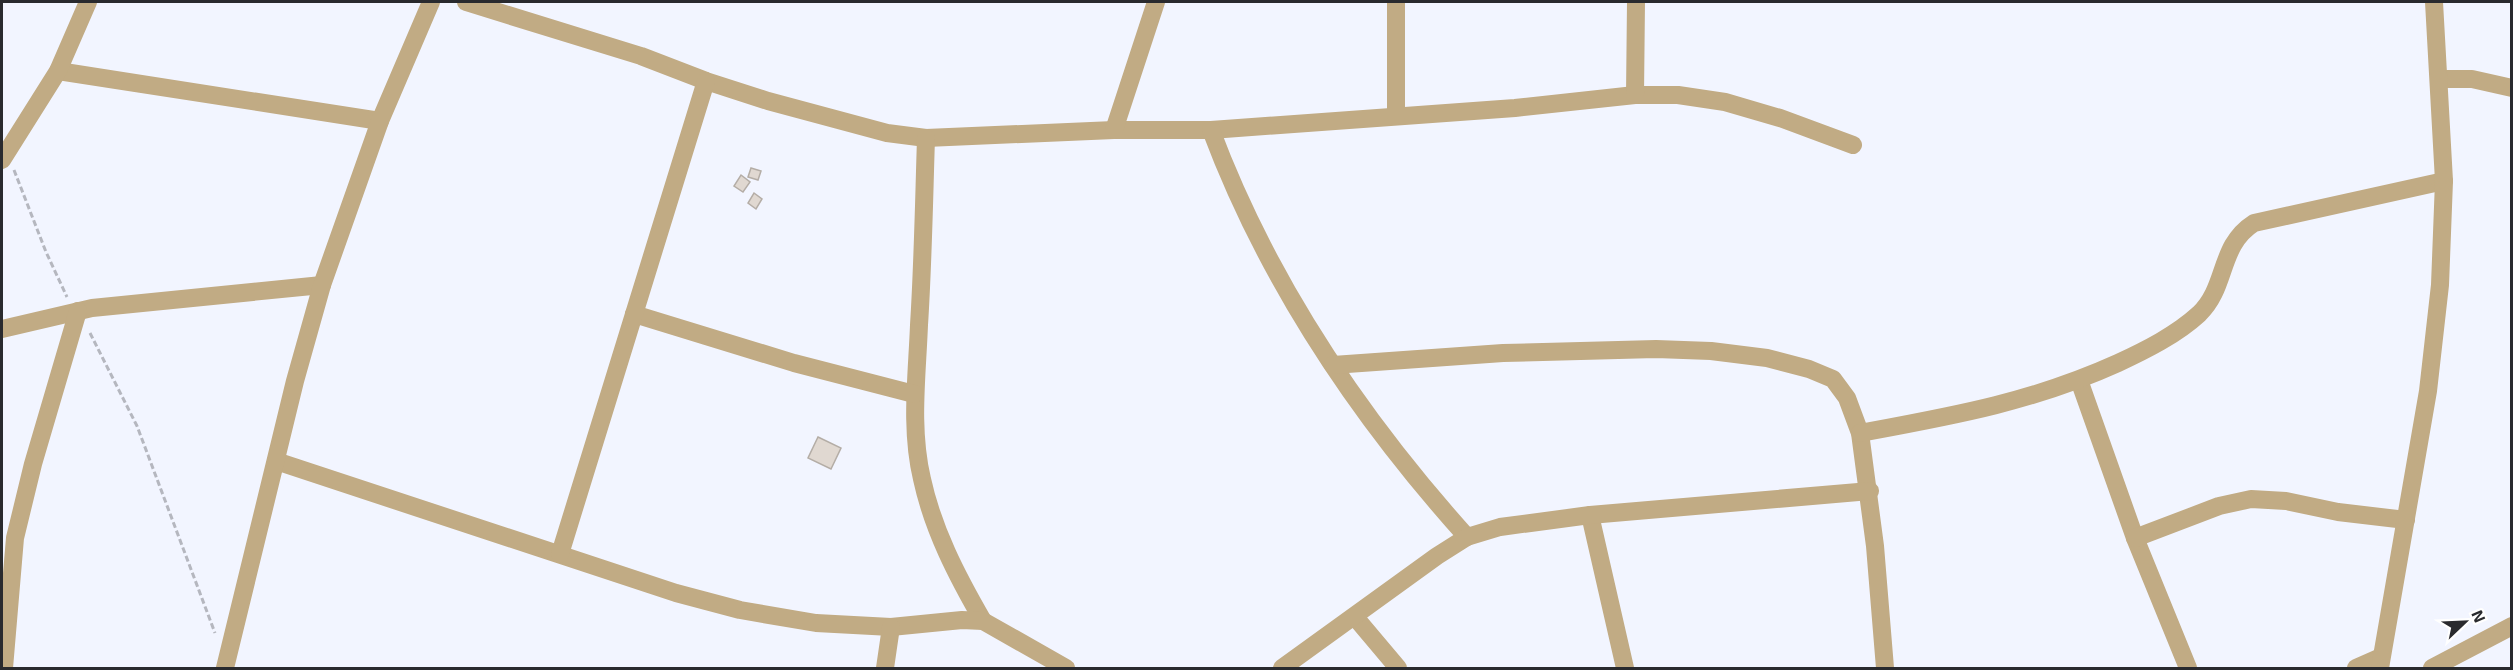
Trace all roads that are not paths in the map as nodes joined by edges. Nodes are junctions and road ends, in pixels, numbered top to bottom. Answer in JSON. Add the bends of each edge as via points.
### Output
{"nodes":[{"id":1,"x":88,"y":2,"type":"edge"},
{"id":2,"x":431,"y":2,"type":"edge"},
{"id":3,"x":466,"y":2,"type":"edge"},
{"id":4,"x":1155,"y":2,"type":"edge"},
{"id":5,"x":1396,"y":2,"type":"edge"},
{"id":6,"x":1636,"y":2,"type":"edge"},
{"id":7,"x":2434,"y":2,"type":"edge"},
{"id":8,"x":58,"y":71,"type":"junction"},
{"id":9,"x":2440,"y":79,"type":"junction"},
{"id":10,"x":706,"y":81,"type":"junction"},
{"id":11,"x":2511,"y":88,"type":"edge"},
{"id":12,"x":1635,"y":95,"type":"junction"},
{"id":13,"x":1396,"y":116,"type":"junction"},
{"id":14,"x":380,"y":121,"type":"junction"},
{"id":15,"x":1114,"y":130,"type":"junction"},
{"id":16,"x":1211,"y":130,"type":"junction"},
{"id":17,"x":926,"y":138,"type":"junction"},
{"id":18,"x":1853,"y":146,"type":"dead end"},
{"id":19,"x":4,"y":156,"type":"edge"},
{"id":20,"x":2444,"y":181,"type":"junction"},
{"id":21,"x":322,"y":285,"type":"junction"},
{"id":22,"x":78,"y":311,"type":"junction"},
{"id":23,"x":634,"y":314,"type":"junction"},
{"id":24,"x":2,"y":329,"type":"edge"},
{"id":25,"x":1333,"y":365,"type":"junction"},
{"id":26,"x":2079,"y":380,"type":"junction"},
{"id":27,"x":914,"y":394,"type":"junction"},
{"id":28,"x":1860,"y":433,"type":"junction"},
{"id":29,"x":276,"y":461,"type":"junction"},
{"id":30,"x":1870,"y":491,"type":"junction"},
{"id":31,"x":1590,"y":516,"type":"junction"},
{"id":32,"x":2406,"y":520,"type":"junction"},
{"id":33,"x":8,"y":537,"type":"edge"},
{"id":34,"x":1467,"y":537,"type":"junction"},
{"id":35,"x":2135,"y":538,"type":"junction"},
{"id":36,"x":560,"y":554,"type":"junction"},
{"id":37,"x":1355,"y":617,"type":"junction"},
{"id":38,"x":983,"y":621,"type":"junction"},
{"id":39,"x":2511,"y":626,"type":"edge"},
{"id":40,"x":891,"y":627,"type":"junction"},
{"id":41,"x":2381,"y":663,"type":"edge"},
{"id":42,"x":225,"y":666,"type":"edge"},
{"id":43,"x":4,"y":669,"type":"edge"},
{"id":44,"x":885,"y":669,"type":"edge"},
{"id":45,"x":1066,"y":669,"type":"edge"},
{"id":46,"x":1282,"y":669,"type":"edge"},
{"id":47,"x":1398,"y":669,"type":"edge"},
{"id":48,"x":1625,"y":669,"type":"edge"},
{"id":49,"x":1885,"y":669,"type":"edge"},
{"id":50,"x":2188,"y":669,"type":"edge"},
{"id":51,"x":2356,"y":669,"type":"edge"},
{"id":52,"x":2433,"y":669,"type":"edge"}],
"edges":[{"from":1,"to":8,"type":"street"},
{"from":2,"to":14,"type":"street"},
{"from":3,"to":10,"type":"street","via":[[641,56]]},
{"from":4,"to":15,"type":"street"},
{"from":5,"to":13,"type":"street"},
{"from":6,"to":12,"type":"street"},
{"from":7,"to":9,"type":"street"},
{"from":8,"to":14,"type":"street"},
{"from":8,"to":19,"type":"street"},
{"from":9,"to":11,"type":"street","via":[[2472,79]]},
{"from":9,"to":20,"type":"street"},
{"from":10,"to":17,"type":"street","via":[[855,124]]},
{"from":10,"to":23,"type":"street"},
{"from":12,"to":13,"type":"street"},
{"from":12,"to":18,"type":"street","via":[[1677,95],[1725,102]]},
{"from":13,"to":16,"type":"street"},
{"from":14,"to":21,"type":"street"},
{"from":15,"to":16,"type":"street"},
{"from":15,"to":17,"type":"street"},
{"from":16,"to":25,"type":"street","via":[[1259,242]]},
{"from":17,"to":27,"type":"street"},
{"from":20,"to":26,"type":"street","via":[[2254,223],[2233,242],[2212,300],[2198,314],[2172,335]]},
{"from":20,"to":32,"type":"street","via":[[2440,285],[2428,391]]},
{"from":21,"to":22,"type":"street"},
{"from":21,"to":29,"type":"street"},
{"from":22,"to":24,"type":"street"},
{"from":22,"to":33,"type":"street"},
{"from":23,"to":27,"type":"street","via":[[783,360]]},
{"from":23,"to":36,"type":"street"},
{"from":25,"to":28,"type":"street","via":[[1503,353],[1656,349],[1767,358],[1833,379],[1847,398]]},
{"from":25,"to":34,"type":"street","via":[[1401,460]]},
{"from":26,"to":28,"type":"street","via":[[2002,405]]},
{"from":26,"to":35,"type":"street"},
{"from":27,"to":38,"type":"street","via":[[922,480],[947,554]]},
{"from":28,"to":30,"type":"street"},
{"from":29,"to":36,"type":"street"},
{"from":29,"to":42,"type":"street"},
{"from":30,"to":31,"type":"street"},
{"from":30,"to":49,"type":"street"},
{"from":31,"to":34,"type":"street","via":[[1500,527]]},
{"from":31,"to":48,"type":"street"},
{"from":32,"to":35,"type":"street","via":[[2251,499],[2219,506]]},
{"from":32,"to":41,"type":"street"},
{"from":33,"to":43,"type":"street"},
{"from":34,"to":37,"type":"street"},
{"from":35,"to":50,"type":"street"},
{"from":36,"to":40,"type":"street","via":[[740,610],[816,622]]},
{"from":37,"to":46,"type":"street"},
{"from":37,"to":47,"type":"street"},
{"from":38,"to":40,"type":"street"},
{"from":38,"to":45,"type":"street"},
{"from":39,"to":52,"type":"street"},
{"from":40,"to":44,"type":"street"},
{"from":41,"to":51,"type":"street"}]}
